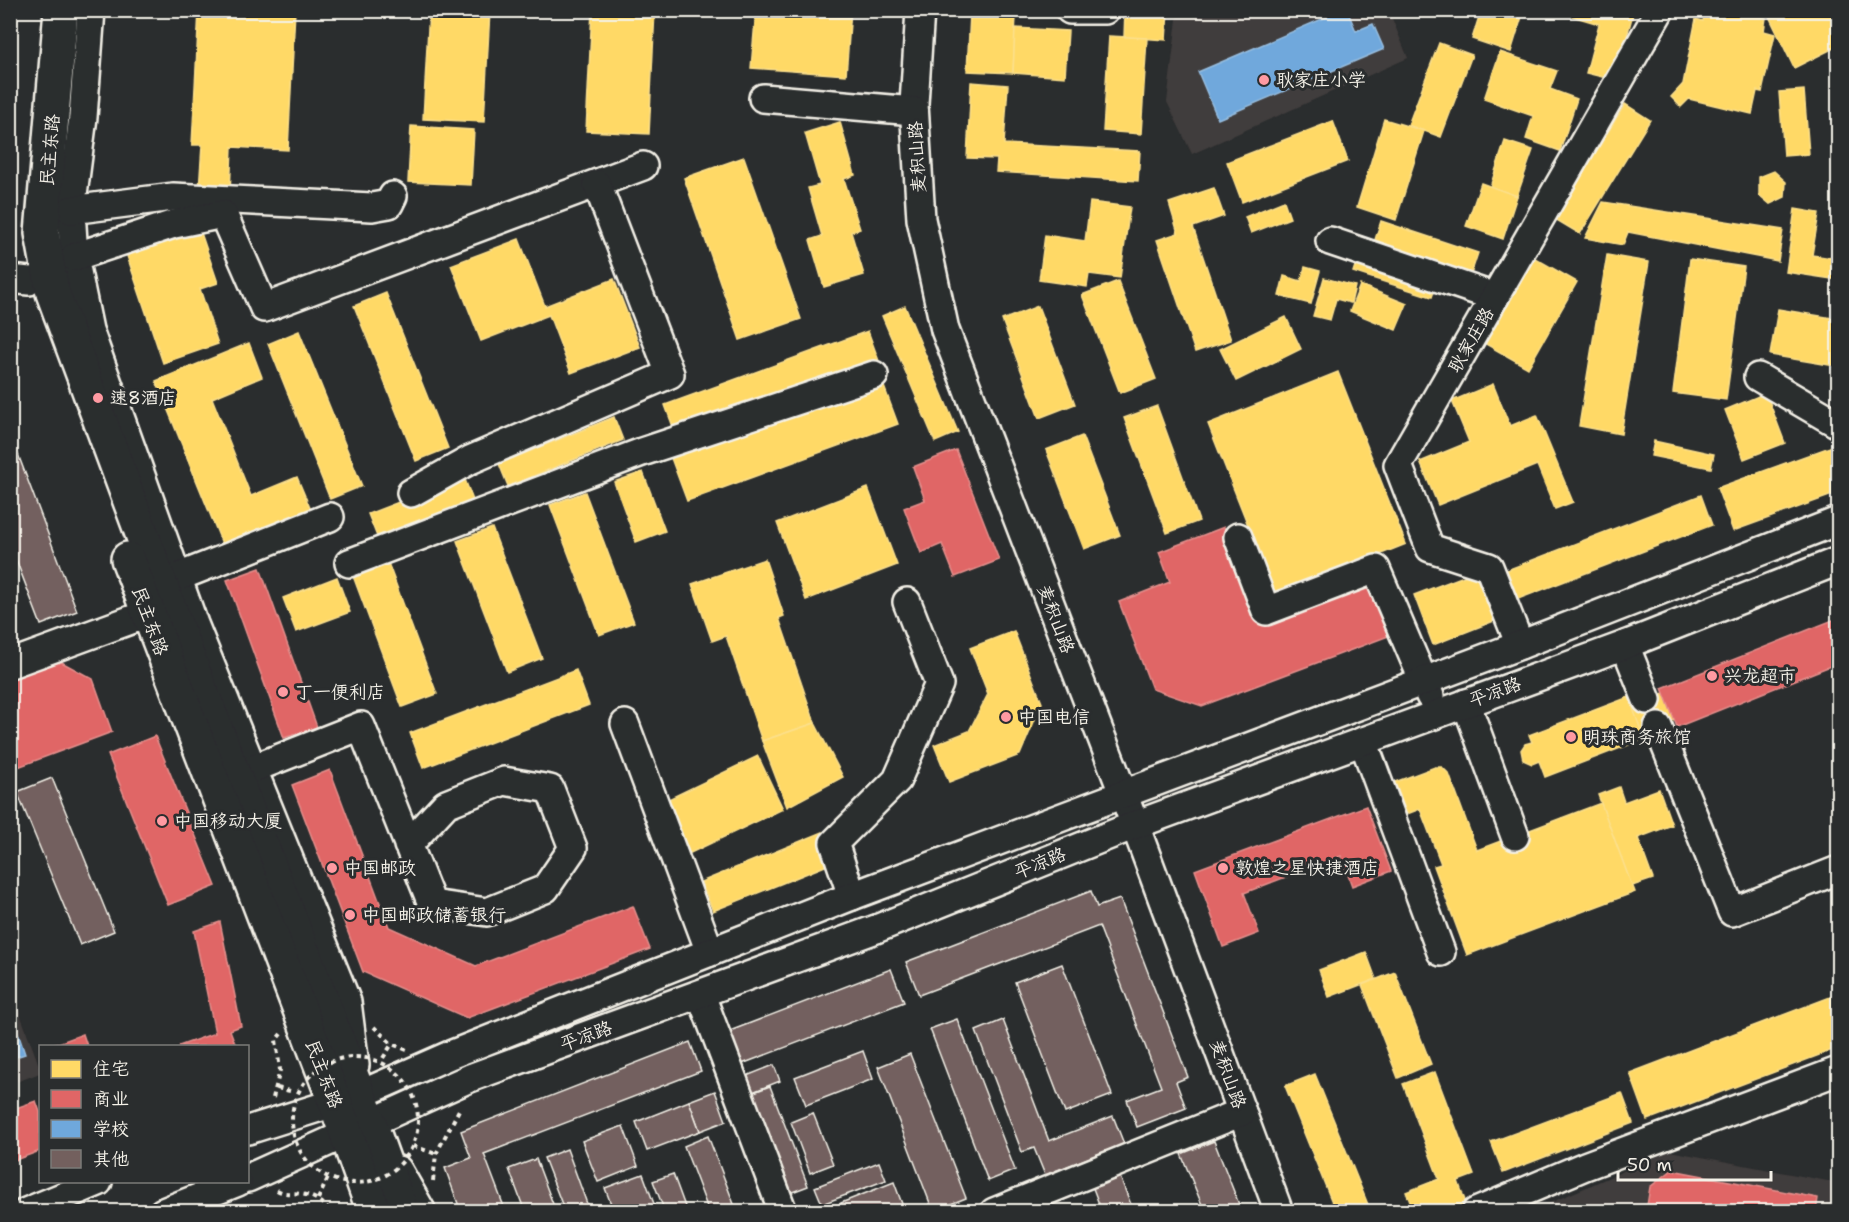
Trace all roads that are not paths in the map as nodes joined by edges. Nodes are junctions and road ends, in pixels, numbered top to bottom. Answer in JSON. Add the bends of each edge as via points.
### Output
{"nodes":[{"id":1,"x":40,"y":10,"type":"edge"},
{"id":2,"x":61,"y":10,"type":"edge"},
{"id":3,"x":91,"y":10,"type":"edge"},
{"id":4,"x":920,"y":10,"type":"edge"},
{"id":5,"x":1070,"y":10,"type":"edge"},
{"id":6,"x":1105,"y":10,"type":"edge"},
{"id":7,"x":1660,"y":10,"type":"edge"},
{"id":8,"x":763,"y":98,"type":"dead end"},
{"id":9,"x":914,"y":111,"type":"junction"},
{"id":10,"x":68,"y":115,"type":"junction"},
{"id":11,"x":643,"y":166,"type":"dead end"},
{"id":12,"x":597,"y":184,"type":"junction"},
{"id":13,"x":393,"y":196,"type":"dead end"},
{"id":14,"x":71,"y":210,"type":"junction"},
{"id":15,"x":1330,"y":241,"type":"dead end"},
{"id":16,"x":74,"y":257,"type":"junction"},
{"id":17,"x":20,"y":280,"type":"edge"},
{"id":18,"x":1495,"y":297,"type":"junction"},
{"id":19,"x":874,"y":375,"type":"dead end"},
{"id":20,"x":1758,"y":377,"type":"dead end"},
{"id":21,"x":1839,"y":424,"type":"edge"},
{"id":22,"x":411,"y":493,"type":"dead end"},
{"id":23,"x":330,"y":517,"type":"dead end"},
{"id":24,"x":1839,"y":520,"type":"edge"},
{"id":25,"x":1238,"y":537,"type":"dead end"},
{"id":26,"x":1839,"y":561,"type":"edge"},
{"id":27,"x":350,"y":563,"type":"dead end"},
{"id":28,"x":178,"y":577,"type":"junction"},
{"id":29,"x":907,"y":602,"type":"dead end"},
{"id":30,"x":147,"y":614,"type":"junction"},
{"id":31,"x":1520,"y":645,"type":"junction"},
{"id":32,"x":1625,"y":645,"type":"junction"},
{"id":33,"x":10,"y":664,"type":"edge"},
{"id":34,"x":1424,"y":681,"type":"junction"},
{"id":35,"x":1647,"y":700,"type":"dead end"},
{"id":36,"x":1466,"y":703,"type":"junction"},
{"id":37,"x":1438,"y":714,"type":"junction"},
{"id":38,"x":625,"y":724,"type":"dead end"},
{"id":39,"x":1658,"y":727,"type":"dead end"},
{"id":40,"x":1363,"y":741,"type":"junction"},
{"id":41,"x":252,"y":769,"type":"junction"},
{"id":42,"x":1123,"y":793,"type":"junction"},
{"id":43,"x":1135,"y":825,"type":"junction"},
{"id":44,"x":1515,"y":836,"type":"dead end"},
{"id":45,"x":408,"y":845,"type":"junction"},
{"id":46,"x":1839,"y":870,"type":"edge"},
{"id":47,"x":852,"y":896,"type":"junction"},
{"id":48,"x":710,"y":952,"type":"junction"},
{"id":49,"x":1442,"y":952,"type":"dead end"},
{"id":50,"x":701,"y":995,"type":"junction"},
{"id":51,"x":1839,"y":1071,"type":"edge"},
{"id":52,"x":1242,"y":1112,"type":"junction"},
{"id":53,"x":353,"y":1114,"type":"junction"},
{"id":54,"x":249,"y":1130,"type":"edge"},
{"id":55,"x":249,"y":1177,"type":"edge"},
{"id":56,"x":96,"y":1183,"type":"edge"},
{"id":57,"x":235,"y":1183,"type":"edge"},
{"id":58,"x":26,"y":1212,"type":"edge"},
{"id":59,"x":163,"y":1212,"type":"edge"},
{"id":60,"x":374,"y":1212,"type":"edge"},
{"id":61,"x":402,"y":1212,"type":"edge"},
{"id":62,"x":422,"y":1212,"type":"edge"},
{"id":63,"x":783,"y":1212,"type":"edge"},
{"id":64,"x":994,"y":1212,"type":"edge"},
{"id":65,"x":1279,"y":1212,"type":"edge"},
{"id":66,"x":1476,"y":1212,"type":"edge"}],
"edges":[{"from":1,"to":17,"type":"main road","name":"民主东路"},
{"from":2,"to":10,"type":"main road","name":"民主东路"},
{"from":3,"to":10,"type":"street","name":"民主东路"},
{"from":4,"to":9,"type":"street","name":"麦积山路"},
{"from":5,"to":6,"type":"street"},
{"from":7,"to":18,"type":"street","name":"耿家庄路"},
{"from":8,"to":9,"type":"street"},
{"from":9,"to":42,"type":"street","name":"麦积山路","via":[[921,219],[945,330]]},
{"from":10,"to":14,"type":"street","name":"民主东路"},
{"from":10,"to":53,"type":"main road","name":"民主东路","via":[[42,233],[53,293]]},
{"from":11,"to":12,"type":"street"},
{"from":12,"to":16,"type":"street","via":[[264,308],[223,214],[174,224]]},
{"from":12,"to":22,"type":"street","via":[[670,374],[470,460]]},
{"from":13,"to":14,"type":"street","via":[[389,204],[372,207],[173,198]]},
{"from":14,"to":16,"type":"street","name":"民主东路"},
{"from":15,"to":18,"type":"street"},
{"from":16,"to":28,"type":"street","name":"民主东路","via":[[89,330]]},
{"from":17,"to":30,"type":"main road","name":"民主东路"},
{"from":18,"to":31,"type":"street","name":"耿家庄路","via":[[1398,465],[1430,548],[1489,567]]},
{"from":19,"to":27,"type":"street","via":[[642,452]]},
{"from":20,"to":21,"type":"street"},
{"from":23,"to":28,"type":"street"},
{"from":24,"to":31,"type":"street","name":"平凉路"},
{"from":25,"to":34,"type":"street","via":[[1266,611],[1376,569]]},
{"from":26,"to":32,"type":"street","name":"平凉路"},
{"from":28,"to":41,"type":"street","name":"民主东路"},
{"from":29,"to":47,"type":"street","via":[[939,684],[897,780],[834,843]]},
{"from":30,"to":33,"type":"street"},
{"from":30,"to":53,"type":"main road","name":"民主东路","via":[[300,1013]]},
{"from":31,"to":34,"type":"street","name":"平凉路"},
{"from":32,"to":35,"type":"street"},
{"from":32,"to":36,"type":"street","name":"平凉路"},
{"from":34,"to":37,"type":"street"},
{"from":34,"to":42,"type":"street","name":"平凉路"},
{"from":36,"to":37,"type":"street","name":"平凉路"},
{"from":36,"to":44,"type":"street"},
{"from":37,"to":40,"type":"street","name":"平凉路"},
{"from":38,"to":48,"type":"street"},
{"from":39,"to":46,"type":"street","via":[[1732,912]]},
{"from":40,"to":43,"type":"street","name":"平凉路"},
{"from":40,"to":49,"type":"street"},
{"from":41,"to":45,"type":"street","via":[[361,726]]},
{"from":41,"to":53,"type":"street","name":"民主东路","via":[[347,1002]]},
{"from":42,"to":43,"type":"street","name":"麦积山路"},
{"from":42,"to":47,"type":"street","name":"平凉路"},
{"from":43,"to":50,"type":"street","name":"平凉路"},
{"from":43,"to":52,"type":"street","name":"麦积山路"},
{"from":45,"to":45,"type":"street","via":[[432,904],[487,912],[545,889],[573,848],[550,789],[504,781],[446,804]]},
{"from":47,"to":48,"type":"street","name":"平凉路"},
{"from":48,"to":53,"type":"street","name":"平凉路","via":[[450,1055]]},
{"from":50,"to":53,"type":"street","name":"平凉路","via":[[470,1078]]},
{"from":50,"to":63,"type":"street"},
{"from":51,"to":66,"type":"street","via":[[1585,1166]]},
{"from":52,"to":64,"type":"street"},
{"from":52,"to":65,"type":"street","name":"麦积山路"},
{"from":53,"to":54,"type":"street","name":"平凉路"},
{"from":53,"to":55,"type":"street","name":"平凉路"},
{"from":53,"to":60,"type":"main road","name":"民主东路"},
{"from":53,"to":61,"type":"main road","name":"民主东路"},
{"from":53,"to":62,"type":"street","name":"民主东路"},
{"from":56,"to":58,"type":"street"},
{"from":57,"to":59,"type":"street","name":"平凉路"}]}
